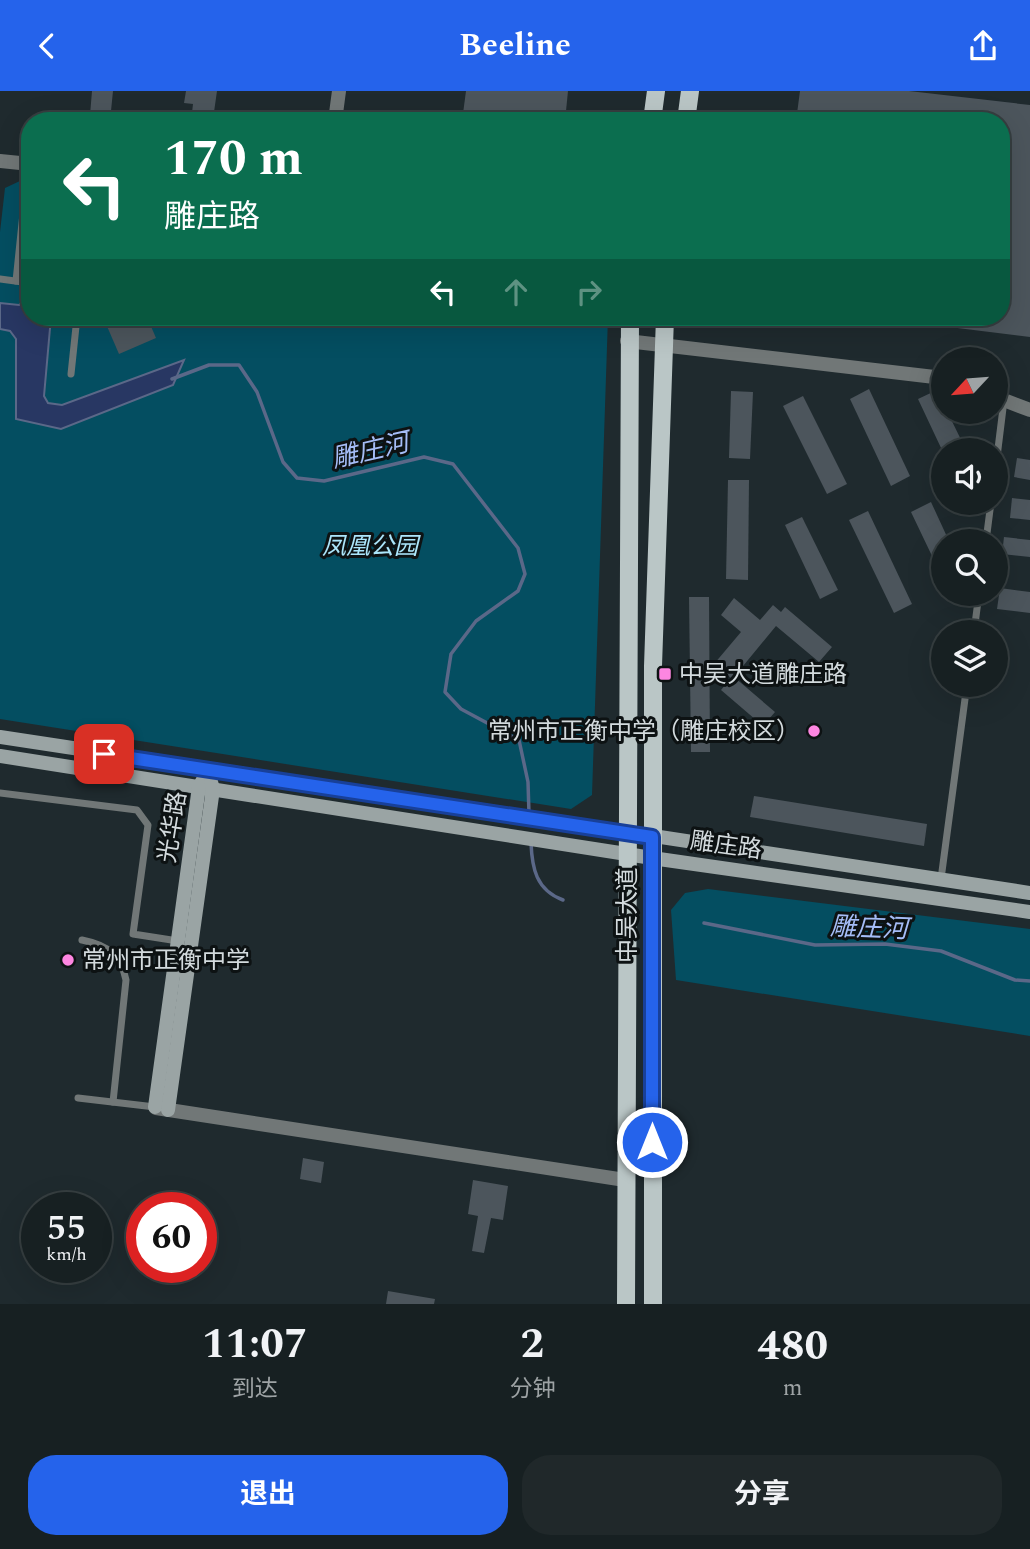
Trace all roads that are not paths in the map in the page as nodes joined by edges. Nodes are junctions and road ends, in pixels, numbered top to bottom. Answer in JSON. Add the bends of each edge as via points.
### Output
{"nodes":[{"id":1,"x":338,"y":91,"type":"edge"},
{"id":2,"x":656,"y":91,"type":"edge"},
{"id":3,"x":690,"y":91,"type":"edge"},
{"id":4,"x":336,"y":112,"type":"edge"},
{"id":5,"x":653,"y":112,"type":"edge"},
{"id":6,"x":687,"y":112,"type":"edge"},
{"id":7,"x":0,"y":161,"type":"edge"},
{"id":8,"x":21,"y":163,"type":"edge"},
{"id":9,"x":21,"y":227,"type":"edge"},
{"id":10,"x":0,"y":279,"type":"edge"},
{"id":11,"x":16,"y":281,"type":"junction"},
{"id":12,"x":21,"y":281,"type":"edge"},
{"id":13,"x":76,"y":326,"type":"edge"},
{"id":14,"x":629,"y":326,"type":"edge"},
{"id":15,"x":664,"y":326,"type":"edge"},
{"id":16,"x":628,"y":341,"type":"junction"},
{"id":17,"x":662,"y":345,"type":"junction"},
{"id":18,"x":71,"y":374,"type":"dead end"},
{"id":19,"x":931,"y":377,"type":"edge"},
{"id":20,"x":1008,"y":402,"type":"edge"},
{"id":21,"x":1030,"y":410,"type":"edge"},
{"id":22,"x":965,"y":697,"type":"edge"},
{"id":23,"x":0,"y":737,"type":"edge"},
{"id":24,"x":0,"y":756,"type":"edge"},
{"id":25,"x":209,"y":770,"type":"junction"},
{"id":26,"x":206,"y":788,"type":"junction"},
{"id":27,"x":0,"y":793,"type":"edge"},
{"id":28,"x":625,"y":834,"type":"junction"},
{"id":29,"x":652,"y":837,"type":"junction"},
{"id":30,"x":625,"y":853,"type":"junction"},
{"id":31,"x":652,"y":857,"type":"junction"},
{"id":32,"x":941,"y":880,"type":"junction"},
{"id":33,"x":1030,"y":893,"type":"edge"},
{"id":34,"x":1030,"y":912,"type":"edge"},
{"id":35,"x":82,"y":940,"type":"dead end"},
{"id":36,"x":178,"y":941,"type":"junction"},
{"id":37,"x":78,"y":1098,"type":"dead end"},
{"id":38,"x":113,"y":1102,"type":"junction"},
{"id":39,"x":162,"y":1109,"type":"junction"},
{"id":40,"x":625,"y":1180,"type":"junction"},
{"id":41,"x":626,"y":1304,"type":"edge"},
{"id":42,"x":653,"y":1304,"type":"edge"}],
"edges":[{"from":1,"to":4,"type":"street"},
{"from":2,"to":5,"type":"main road"},
{"from":3,"to":6,"type":"main road"},
{"from":7,"to":8,"type":"street"},
{"from":9,"to":11,"type":"lane"},
{"from":10,"to":11,"type":"lane"},
{"from":11,"to":12,"type":"lane"},
{"from":13,"to":18,"type":"lane"},
{"from":14,"to":16,"type":"main road","name":"中吴大道"},
{"from":15,"to":17,"type":"main road","name":"中吴大道"},
{"from":16,"to":17,"type":"street"},
{"from":16,"to":28,"type":"main road","name":"中吴大道"},
{"from":17,"to":19,"type":"street"},
{"from":17,"to":29,"type":"main road","name":"中吴大道"},
{"from":20,"to":21,"type":"street"},
{"from":22,"to":32,"type":"lane"},
{"from":23,"to":25,"type":"main road","name":"雕庄路"},
{"from":24,"to":26,"type":"main road","name":"雕庄路"},
{"from":25,"to":26,"type":"main road","name":"光华路"},
{"from":25,"to":28,"type":"main road","name":"雕庄路"},
{"from":26,"to":30,"type":"main road","name":"雕庄路"},
{"from":26,"to":36,"type":"main road","name":"光华路"},
{"from":26,"to":39,"type":"main road","name":"光华路"},
{"from":27,"to":36,"type":"lane","via":[[137,810],[148,825],[133,934]]},
{"from":28,"to":29,"type":"main road","name":"雕庄路"},
{"from":28,"to":30,"type":"main road","name":"中吴大道"},
{"from":29,"to":31,"type":"main road","name":"中吴大道"},
{"from":29,"to":32,"type":"main road","name":"雕庄路"},
{"from":30,"to":31,"type":"main road","name":"雕庄路"},
{"from":30,"to":40,"type":"main road","name":"中吴大道"},
{"from":31,"to":34,"type":"main road","name":"雕庄路"},
{"from":31,"to":42,"type":"main road","name":"中吴大道"},
{"from":32,"to":33,"type":"main road","name":"雕庄路"},
{"from":35,"to":38,"type":"lane","via":[[110,950],[122,964],[126,980]]},
{"from":36,"to":39,"type":"main road","name":"光华路"},
{"from":37,"to":38,"type":"lane"},
{"from":38,"to":39,"type":"lane"},
{"from":39,"to":40,"type":"street"},
{"from":40,"to":41,"type":"main road","name":"中吴大道"}]}
